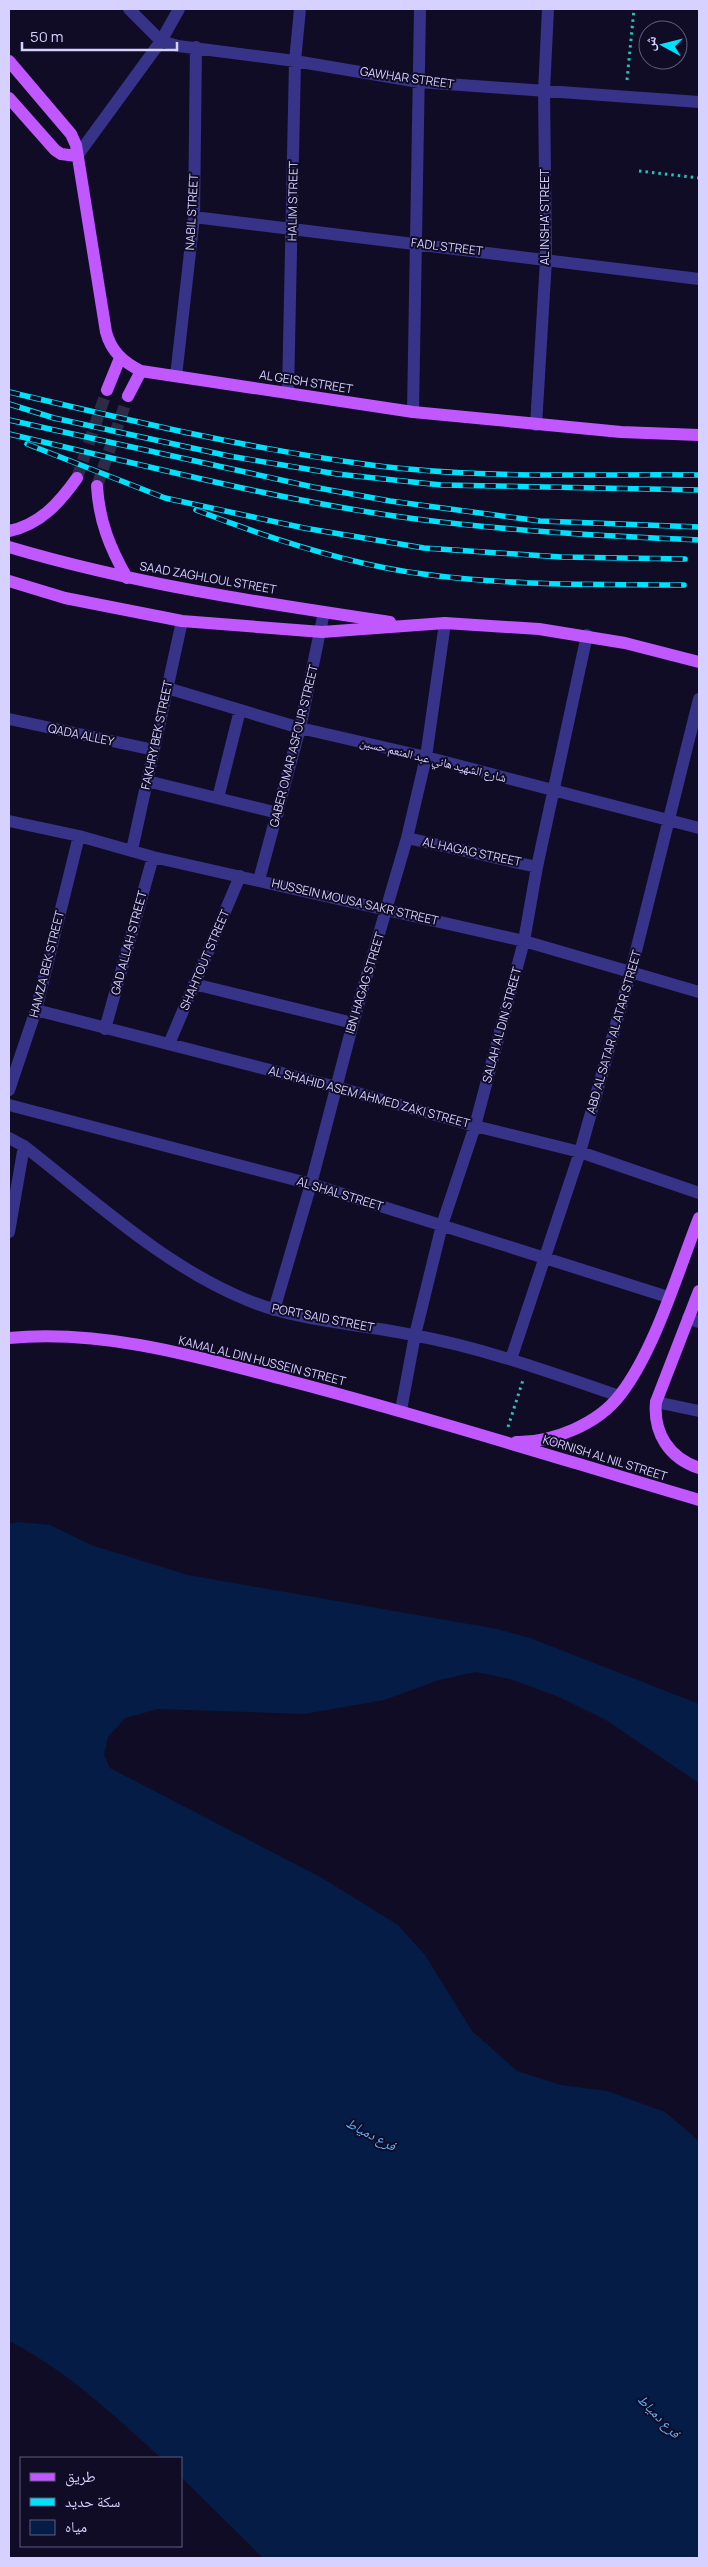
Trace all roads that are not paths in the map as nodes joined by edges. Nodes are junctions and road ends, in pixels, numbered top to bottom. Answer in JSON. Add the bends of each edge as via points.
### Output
{"nodes":[{"id":1,"x":129,"y":9,"type":"edge"},
{"id":2,"x":179,"y":9,"type":"edge"},
{"id":3,"x":300,"y":9,"type":"edge"},
{"id":4,"x":420,"y":9,"type":"edge"},
{"id":5,"x":548,"y":9,"type":"edge"},
{"id":6,"x":161,"y":41,"type":"junction"},
{"id":7,"x":196,"y":47,"type":"junction"},
{"id":8,"x":9,"y":61,"type":"edge"},
{"id":9,"x":295,"y":61,"type":"junction"},
{"id":10,"x":419,"y":82,"type":"junction"},
{"id":11,"x":544,"y":91,"type":"junction"},
{"id":12,"x":9,"y":98,"type":"edge"},
{"id":13,"x":699,"y":102,"type":"edge"},
{"id":14,"x":77,"y":156,"type":"junction"},
{"id":15,"x":194,"y":217,"type":"junction"},
{"id":16,"x":292,"y":228,"type":"junction"},
{"id":17,"x":415,"y":243,"type":"junction"},
{"id":18,"x":546,"y":260,"type":"junction"},
{"id":19,"x":699,"y":279,"type":"edge"},
{"id":20,"x":120,"y":358,"type":"junction"},
{"id":21,"x":141,"y":371,"type":"junction"},
{"id":22,"x":176,"y":376,"type":"junction"},
{"id":23,"x":107,"y":390,"type":"tunnel mouth"},
{"id":24,"x":288,"y":393,"type":"junction"},
{"id":25,"x":128,"y":396,"type":"tunnel mouth"},
{"id":26,"x":413,"y":412,"type":"junction"},
{"id":27,"x":536,"y":425,"type":"junction"},
{"id":28,"x":699,"y":435,"type":"edge"},
{"id":29,"x":77,"y":478,"type":"tunnel mouth"},
{"id":30,"x":97,"y":486,"type":"tunnel mouth"},
{"id":31,"x":9,"y":531,"type":"edge"},
{"id":32,"x":9,"y":547,"type":"edge"},
{"id":33,"x":127,"y":578,"type":"junction"},
{"id":34,"x":9,"y":581,"type":"edge"},
{"id":35,"x":324,"y":612,"type":"junction"},
{"id":36,"x":182,"y":621,"type":"junction"},
{"id":37,"x":445,"y":623,"type":"junction"},
{"id":38,"x":405,"y":624,"type":"junction"},
{"id":39,"x":322,"y":632,"type":"junction"},
{"id":40,"x":588,"y":635,"type":"junction"},
{"id":41,"x":699,"y":662,"type":"edge"},
{"id":42,"x":167,"y":688,"type":"junction"},
{"id":43,"x":699,"y":699,"type":"edge"},
{"id":44,"x":240,"y":710,"type":"junction"},
{"id":45,"x":9,"y":719,"type":"edge"},
{"id":46,"x":300,"y":728,"type":"junction"},
{"id":47,"x":154,"y":750,"type":"junction"},
{"id":48,"x":426,"y":757,"type":"junction"},
{"id":49,"x":147,"y":781,"type":"junction"},
{"id":50,"x":555,"y":789,"type":"junction"},
{"id":51,"x":218,"y":798,"type":"junction"},
{"id":52,"x":278,"y":813,"type":"junction"},
{"id":53,"x":670,"y":819,"type":"junction"},
{"id":54,"x":9,"y":822,"type":"edge"},
{"id":55,"x":699,"y":828,"type":"edge"},
{"id":56,"x":79,"y":836,"type":"junction"},
{"id":57,"x":407,"y":838,"type":"junction"},
{"id":58,"x":132,"y":850,"type":"junction"},
{"id":59,"x":152,"y":857,"type":"junction"},
{"id":60,"x":537,"y":867,"type":"junction"},
{"id":61,"x":240,"y":876,"type":"junction"},
{"id":62,"x":260,"y":880,"type":"junction"},
{"id":63,"x":387,"y":910,"type":"junction"},
{"id":64,"x":524,"y":942,"type":"junction"},
{"id":65,"x":631,"y":971,"type":"junction"},
{"id":66,"x":194,"y":984,"type":"junction"},
{"id":67,"x":699,"y":992,"type":"edge"},
{"id":68,"x":36,"y":1010,"type":"junction"},
{"id":69,"x":352,"y":1023,"type":"junction"},
{"id":70,"x":105,"y":1029,"type":"junction"},
{"id":71,"x":169,"y":1044,"type":"junction"},
{"id":72,"x":336,"y":1087,"type":"junction"},
{"id":73,"x":9,"y":1090,"type":"edge"},
{"id":74,"x":9,"y":1105,"type":"edge"},
{"id":75,"x":475,"y":1126,"type":"junction"},
{"id":76,"x":9,"y":1138,"type":"edge"},
{"id":77,"x":24,"y":1146,"type":"junction"},
{"id":78,"x":580,"y":1152,"type":"junction"},
{"id":79,"x":311,"y":1184,"type":"junction"},
{"id":80,"x":699,"y":1193,"type":"edge"},
{"id":81,"x":699,"y":1218,"type":"edge"},
{"id":82,"x":442,"y":1225,"type":"junction"},
{"id":83,"x":9,"y":1232,"type":"edge"},
{"id":84,"x":546,"y":1258,"type":"junction"},
{"id":85,"x":699,"y":1291,"type":"edge"},
{"id":86,"x":668,"y":1297,"type":"junction"},
{"id":87,"x":274,"y":1310,"type":"junction"},
{"id":88,"x":694,"y":1320,"type":"edge"},
{"id":89,"x":415,"y":1335,"type":"junction"},
{"id":90,"x":9,"y":1338,"type":"edge"},
{"id":91,"x":511,"y":1359,"type":"junction"},
{"id":92,"x":619,"y":1396,"type":"junction"},
{"id":93,"x":656,"y":1402,"type":"junction"},
{"id":94,"x":401,"y":1410,"type":"junction"},
{"id":95,"x":699,"y":1411,"type":"edge"},
{"id":96,"x":503,"y":1442,"type":"junction"},
{"id":97,"x":699,"y":1468,"type":"edge"},
{"id":98,"x":699,"y":1500,"type":"edge"}],
"edges":[{"from":1,"to":6,"type":"street"},
{"from":2,"to":6,"type":"street"},
{"from":3,"to":9,"type":"street","name":"HALIM STREET"},
{"from":4,"to":10,"type":"street"},
{"from":5,"to":11,"type":"street","name":"AL INSHA' STREET"},
{"from":6,"to":7,"type":"street","name":"GAWHAR STREET"},
{"from":6,"to":14,"type":"street"},
{"from":7,"to":9,"type":"street","name":"GAWHAR STREET"},
{"from":7,"to":15,"type":"street","name":"NABIL STREET"},
{"from":8,"to":14,"type":"main road","name":"AL GEISH STREET","via":[[71,134]]},
{"from":9,"to":10,"type":"street","name":"GAWHAR STREET"},
{"from":9,"to":16,"type":"street","name":"HALIM STREET"},
{"from":10,"to":11,"type":"street","name":"GAWHAR STREET"},
{"from":10,"to":17,"type":"street"},
{"from":11,"to":13,"type":"street","name":"GAWHAR STREET"},
{"from":11,"to":18,"type":"street","name":"AL INSHA' STREET"},
{"from":12,"to":14,"type":"main road","via":[[55,150]]},
{"from":14,"to":20,"type":"main road","name":"AL GEISH STREET","via":[[108,342]]},
{"from":15,"to":16,"type":"street","name":"FADL STREET"},
{"from":15,"to":22,"type":"street","name":"NABIL STREET"},
{"from":16,"to":17,"type":"street","name":"FADL STREET"},
{"from":16,"to":24,"type":"street","name":"HALIM STREET"},
{"from":17,"to":18,"type":"street","name":"FADL STREET"},
{"from":17,"to":26,"type":"street"},
{"from":18,"to":19,"type":"street","name":"FADL STREET"},
{"from":18,"to":27,"type":"street","name":"AL INSHA' STREET"},
{"from":20,"to":21,"type":"main road","name":"AL GEISH STREET"},
{"from":20,"to":23,"type":"main road"},
{"from":21,"to":22,"type":"main road","name":"AL GEISH STREET"},
{"from":21,"to":25,"type":"main road"},
{"from":22,"to":24,"type":"main road","name":"AL GEISH STREET"},
{"from":24,"to":26,"type":"main road","name":"AL GEISH STREET"},
{"from":26,"to":27,"type":"main road","name":"AL GEISH STREET"},
{"from":27,"to":28,"type":"main road","name":"AL GEISH STREET"},
{"from":29,"to":31,"type":"main road","via":[[61,500],[41,518]]},
{"from":30,"to":33,"type":"main road","via":[[100,520]]},
{"from":32,"to":33,"type":"main road","name":"SAAD ZAGHLOUL STREET"},
{"from":33,"to":35,"type":"main road","name":"SAAD ZAGHLOUL STREET"},
{"from":34,"to":36,"type":"main road","name":"SAAD ZAGHLOUL STREET","via":[[65,598]]},
{"from":35,"to":38,"type":"main road","name":"SAAD ZAGHLOUL STREET"},
{"from":35,"to":39,"type":"street","name":"GABER OMAR ASFOUR STREET"},
{"from":36,"to":39,"type":"main road","name":"SAAD ZAGHLOUL STREET"},
{"from":36,"to":42,"type":"street","name":"FAKHRY BEK STREET"},
{"from":37,"to":38,"type":"main road","name":"SAAD ZAGHLOUL STREET"},
{"from":37,"to":40,"type":"main road","name":"SAAD ZAGHLOUL STREET"},
{"from":37,"to":48,"type":"street","name":"IBN HAGAG STREET"},
{"from":38,"to":39,"type":"main road","name":"SAAD ZAGHLOUL STREET"},
{"from":39,"to":46,"type":"street","name":"GABER OMAR ASFOUR STREET"},
{"from":40,"to":41,"type":"main road","name":"SAAD ZAGHLOUL STREET"},
{"from":40,"to":50,"type":"street","name":"SALAH AL DIN STREET"},
{"from":42,"to":44,"type":"street","name":"شارع الشهيد هاني عبد المنعم حسين"},
{"from":42,"to":47,"type":"street","name":"FAKHRY BEK STREET"},
{"from":43,"to":53,"type":"street","name":"ABD AL SATAR AL ATAR STREET"},
{"from":44,"to":46,"type":"street","name":"شارع الشهيد هاني عبد المنعم حسين"},
{"from":44,"to":51,"type":"street"},
{"from":45,"to":47,"type":"street","name":"QADA ALLEY"},
{"from":46,"to":48,"type":"street","name":"شارع الشهيد هاني عبد المنعم حسين"},
{"from":46,"to":52,"type":"street","name":"GABER OMAR ASFOUR STREET"},
{"from":47,"to":49,"type":"street","name":"FAKHRY BEK STREET"},
{"from":48,"to":50,"type":"street","name":"شارع الشهيد هاني عبد المنعم حسين"},
{"from":48,"to":57,"type":"street","name":"IBN HAGAG STREET"},
{"from":49,"to":51,"type":"street"},
{"from":49,"to":58,"type":"street","name":"FAKHRY BEK STREET"},
{"from":50,"to":53,"type":"street","name":"شارع الشهيد هاني عبد المنعم حسين"},
{"from":50,"to":60,"type":"street","name":"SALAH AL DIN STREET"},
{"from":51,"to":52,"type":"street"},
{"from":52,"to":62,"type":"street","name":"GABER OMAR ASFOUR STREET"},
{"from":53,"to":55,"type":"street","name":"شارع الشهيد هاني عبد المنعم حسين"},
{"from":53,"to":65,"type":"street","name":"ABD AL SATAR AL ATAR STREET"},
{"from":54,"to":56,"type":"street","name":"HUSSEIN MOUSA SAKR STREET"},
{"from":56,"to":58,"type":"street","name":"HUSSEIN MOUSA SAKR STREET"},
{"from":56,"to":68,"type":"street","name":"HAMZA BEK STREET"},
{"from":57,"to":60,"type":"street","name":"AL HAGAG STREET"},
{"from":57,"to":63,"type":"street","name":"IBN HAGAG STREET"},
{"from":58,"to":59,"type":"street","name":"HUSSEIN MOUSA SAKR STREET"},
{"from":59,"to":61,"type":"street","name":"HUSSEIN MOUSA SAKR STREET"},
{"from":59,"to":70,"type":"street","name":"GAD ALLAH STREET"},
{"from":60,"to":64,"type":"street","name":"SALAH AL DIN STREET"},
{"from":61,"to":62,"type":"street","name":"HUSSEIN MOUSA SAKR STREET"},
{"from":61,"to":66,"type":"street","name":"SHAHTOUT STREET"},
{"from":62,"to":63,"type":"street","name":"HUSSEIN MOUSA SAKR STREET"},
{"from":63,"to":64,"type":"street","name":"HUSSEIN MOUSA SAKR STREET"},
{"from":63,"to":69,"type":"street","name":"IBN HAGAG STREET"},
{"from":64,"to":65,"type":"street","name":"HUSSEIN MOUSA SAKR STREET"},
{"from":64,"to":75,"type":"street","name":"SALAH AL DIN STREET"},
{"from":65,"to":67,"type":"street","name":"HUSSEIN MOUSA SAKR STREET"},
{"from":65,"to":78,"type":"street","name":"ABD AL SATAR AL ATAR STREET"},
{"from":66,"to":69,"type":"street"},
{"from":66,"to":71,"type":"street","name":"SHAHTOUT STREET"},
{"from":68,"to":70,"type":"street","name":"AL SHAHID ASEM AHMED ZAKI STREET"},
{"from":68,"to":73,"type":"street","name":"HAMZA BEK STREET"},
{"from":69,"to":72,"type":"street","name":"IBN HAGAG STREET"},
{"from":70,"to":71,"type":"street","name":"AL SHAHID ASEM AHMED ZAKI STREET"},
{"from":71,"to":72,"type":"street","name":"AL SHAHID ASEM AHMED ZAKI STREET"},
{"from":72,"to":75,"type":"street","name":"AL SHAHID ASEM AHMED ZAKI STREET"},
{"from":72,"to":79,"type":"street","name":"IBN HAGAG STREET"},
{"from":74,"to":79,"type":"street","name":"AL SHAL STREET"},
{"from":75,"to":78,"type":"street","name":"AL SHAHID ASEM AHMED ZAKI STREET"},
{"from":75,"to":82,"type":"street","name":"SALAH AL DIN STREET"},
{"from":76,"to":77,"type":"street","name":"PORT SAID STREET"},
{"from":77,"to":83,"type":"street"},
{"from":77,"to":87,"type":"street","name":"PORT SAID STREET","via":[[163,1253],[206,1280]]},
{"from":78,"to":80,"type":"street","name":"AL SHAHID ASEM AHMED ZAKI STREET"},
{"from":78,"to":84,"type":"street","name":"ABD AL SATAR AL ATAR STREET"},
{"from":79,"to":82,"type":"street","name":"AL SHAL STREET"},
{"from":79,"to":87,"type":"street","name":"IBN HAGAG STREET"},
{"from":81,"to":86,"type":"main road"},
{"from":82,"to":84,"type":"street","name":"AL SHAL STREET"},
{"from":82,"to":89,"type":"street","name":"SALAH AL DIN STREET"},
{"from":84,"to":86,"type":"street","name":"AL SHAL STREET"},
{"from":84,"to":91,"type":"street","name":"ABD AL SATAR AL ATAR STREET"},
{"from":85,"to":88,"type":"main road","name":"KORNISH AL NIL STREET"},
{"from":86,"to":92,"type":"main road","via":[[649,1344]]},
{"from":87,"to":89,"type":"street","name":"PORT SAID STREET"},
{"from":88,"to":93,"type":"main road","name":"KORNISH AL NIL STREET"},
{"from":89,"to":91,"type":"street","name":"PORT SAID STREET"},
{"from":89,"to":94,"type":"street","name":"SALAH AL DIN STREET"},
{"from":90,"to":94,"type":"main road","name":"KAMAL AL DIN HUSSEIN STREET","via":[[41,1335],[97,1339],[162,1350]]},
{"from":91,"to":92,"type":"street","name":"PORT SAID STREET"},
{"from":92,"to":96,"type":"main road","via":[[593,1418],[569,1431],[537,1440]]},
{"from":93,"to":95,"type":"street"},
{"from":93,"to":97,"type":"main road","name":"KORNISH AL NIL STREET","via":[[655,1415],[663,1440],[681,1460]]},
{"from":94,"to":96,"type":"main road","name":"KAMAL AL DIN HUSSEIN STREET"},
{"from":96,"to":98,"type":"main road","name":"KORNISH AL NIL STREET"}]}
